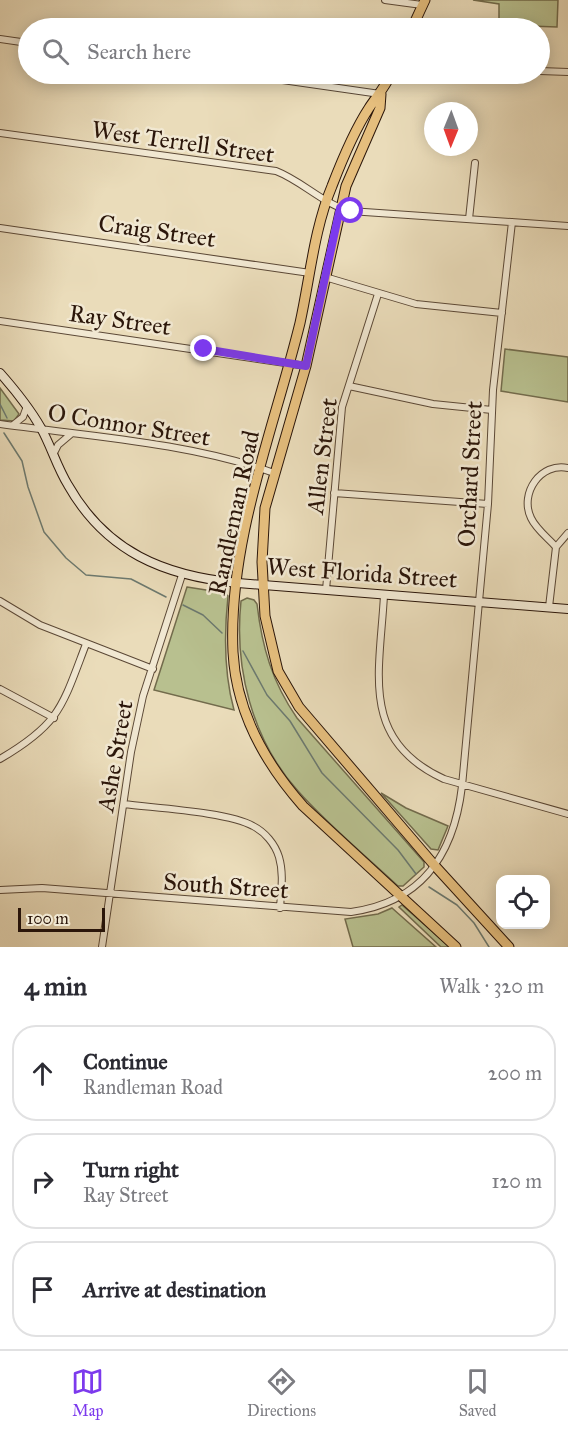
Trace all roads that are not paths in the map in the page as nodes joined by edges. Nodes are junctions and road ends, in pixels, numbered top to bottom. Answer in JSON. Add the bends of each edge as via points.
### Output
{"nodes":[{"id":1,"x":385,"y":0,"type":"edge"},
{"id":2,"x":424,"y":3,"type":"edge"},
{"id":3,"x":417,"y":18,"type":"edge"},
{"id":4,"x":0,"y":39,"type":"edge"},
{"id":5,"x":18,"y":42,"type":"edge"},
{"id":6,"x":550,"y":71,"type":"edge"},
{"id":7,"x":568,"y":72,"type":"edge"},
{"id":8,"x":311,"y":84,"type":"edge"},
{"id":9,"x":386,"y":84,"type":"edge"},
{"id":10,"x":381,"y":94,"type":"junction"},
{"id":11,"x":0,"y":133,"type":"edge"},
{"id":12,"x":475,"y":163,"type":"dead end"},
{"id":13,"x":327,"y":201,"type":"junction"},
{"id":14,"x":340,"y":208,"type":"junction"},
{"id":15,"x":469,"y":219,"type":"junction"},
{"id":16,"x":512,"y":222,"type":"junction"},
{"id":17,"x":568,"y":226,"type":"edge"},
{"id":18,"x":0,"y":228,"type":"edge"},
{"id":19,"x":310,"y":273,"type":"junction"},
{"id":20,"x":324,"y":277,"type":"junction"},
{"id":21,"x":378,"y":294,"type":"junction"},
{"id":22,"x":502,"y":313,"type":"junction"},
{"id":23,"x":0,"y":321,"type":"edge"},
{"id":24,"x":290,"y":362,"type":"junction"},
{"id":25,"x":306,"y":366,"type":"junction"},
{"id":26,"x":0,"y":373,"type":"edge"},
{"id":27,"x":349,"y":386,"type":"junction"},
{"id":28,"x":27,"y":406,"type":"junction"},
{"id":29,"x":492,"y":410,"type":"junction"},
{"id":30,"x":0,"y":424,"type":"edge"},
{"id":31,"x":12,"y":426,"type":"junction"},
{"id":32,"x":42,"y":430,"type":"junction"},
{"id":33,"x":71,"y":434,"type":"junction"},
{"id":34,"x":53,"y":456,"type":"junction"},
{"id":35,"x":260,"y":468,"type":"junction"},
{"id":36,"x":568,"y":468,"type":"edge"},
{"id":37,"x":274,"y":473,"type":"junction"},
{"id":38,"x":334,"y":493,"type":"junction"},
{"id":39,"x":488,"y":504,"type":"junction"},
{"id":40,"x":568,"y":533,"type":"edge"},
{"id":41,"x":555,"y":548,"type":"junction"},
{"id":42,"x":182,"y":575,"type":"junction"},
{"id":43,"x":238,"y":583,"type":"junction"},
{"id":44,"x":264,"y":585,"type":"junction"},
{"id":45,"x":326,"y":590,"type":"junction"},
{"id":46,"x":384,"y":595,"type":"junction"},
{"id":47,"x":0,"y":601,"type":"edge"},
{"id":48,"x":480,"y":602,"type":"junction"},
{"id":49,"x":549,"y":607,"type":"junction"},
{"id":50,"x":568,"y":609,"type":"edge"},
{"id":51,"x":86,"y":644,"type":"junction"},
{"id":52,"x":153,"y":669,"type":"junction"},
{"id":53,"x":0,"y":689,"type":"edge"},
{"id":54,"x":54,"y":718,"type":"junction"},
{"id":55,"x":0,"y":759,"type":"edge"},
{"id":56,"x":462,"y":786,"type":"junction"},
{"id":57,"x":124,"y":804,"type":"junction"},
{"id":58,"x":568,"y":814,"type":"edge"},
{"id":59,"x":435,"y":866,"type":"junction"},
{"id":60,"x":0,"y":890,"type":"edge"},
{"id":61,"x":111,"y":895,"type":"junction"},
{"id":62,"x":399,"y":896,"type":"junction"},
{"id":63,"x":280,"y":908,"type":"junction"},
{"id":64,"x":102,"y":947,"type":"edge"},
{"id":65,"x":456,"y":947,"type":"edge"},
{"id":66,"x":509,"y":947,"type":"edge"}],
"edges":[{"from":1,"to":2,"type":"street"},
{"from":2,"to":3,"type":"main road"},
{"from":4,"to":5,"type":"street"},
{"from":6,"to":7,"type":"street"},
{"from":8,"to":10,"type":"street"},
{"from":9,"to":10,"type":"main road","name":"Randleman Road"},
{"from":10,"to":13,"type":"main road","name":"Randleman Road","via":[[355,136]]},
{"from":10,"to":14,"type":"main road","name":"Randleman Road","via":[[380,108]]},
{"from":11,"to":13,"type":"street","name":"West Terrell Street","via":[[276,171]]},
{"from":12,"to":15,"type":"street"},
{"from":13,"to":14,"type":"street","name":"West Terrell Street"},
{"from":13,"to":19,"type":"main road","name":"Randleman Road"},
{"from":14,"to":15,"type":"street","name":"West Terrell Street"},
{"from":14,"to":20,"type":"main road","name":"Randleman Road"},
{"from":15,"to":16,"type":"street","name":"West Terrell Street"},
{"from":16,"to":17,"type":"street","name":"West Terrell Street"},
{"from":16,"to":22,"type":"street","name":"Orchard Street"},
{"from":18,"to":19,"type":"street","name":"Craig Street"},
{"from":19,"to":24,"type":"main road","name":"Randleman Road"},
{"from":20,"to":21,"type":"street"},
{"from":20,"to":25,"type":"main road","name":"Randleman Road"},
{"from":21,"to":22,"type":"street","via":[[416,304]]},
{"from":21,"to":27,"type":"street","name":"Allen Street"},
{"from":22,"to":29,"type":"street","name":"Orchard Street"},
{"from":23,"to":24,"type":"street","name":"Ray Street"},
{"from":24,"to":25,"type":"street","name":"Ray Street"},
{"from":24,"to":35,"type":"main road","name":"Randleman Road"},
{"from":25,"to":37,"type":"main road","name":"Randleman Road"},
{"from":26,"to":28,"type":"main road","name":"West Florida Street"},
{"from":27,"to":29,"type":"street","via":[[433,404]]},
{"from":27,"to":38,"type":"street","name":"Allen Street","via":[[338,431]]},
{"from":28,"to":31,"type":"street","name":"O Connor Street","via":[[23,417]]},
{"from":28,"to":32,"type":"main road","name":"West Florida Street"},
{"from":29,"to":39,"type":"street","name":"Orchard Street"},
{"from":30,"to":31,"type":"street","name":"O Connor Street"},
{"from":31,"to":32,"type":"street","name":"O Connor Street"},
{"from":32,"to":33,"type":"street","name":"O Connor Street"},
{"from":32,"to":34,"type":"main road","name":"West Florida Street"},
{"from":33,"to":34,"type":"street","via":[[58,445]]},
{"from":33,"to":35,"type":"street","name":"O Connor Street","via":[[188,451]]},
{"from":34,"to":42,"type":"main road","name":"West Florida Street","via":[[80,506],[113,540],[139,558]]},
{"from":35,"to":37,"type":"street","name":"O Connor Street"},
{"from":35,"to":43,"type":"main road","name":"Randleman Road"},
{"from":36,"to":41,"type":"street","via":[[548,470],[539,476],[529,493],[532,520]]},
{"from":37,"to":44,"type":"main road","name":"Randleman Road","via":[[262,535]]},
{"from":38,"to":39,"type":"street"},
{"from":38,"to":45,"type":"street","name":"Allen Street"},
{"from":39,"to":48,"type":"street","name":"Orchard Street"},
{"from":40,"to":41,"type":"street"},
{"from":41,"to":49,"type":"street"},
{"from":42,"to":43,"type":"main road","name":"West Florida Street"},
{"from":42,"to":52,"type":"street","name":"Ashe Street"},
{"from":43,"to":44,"type":"main road","name":"West Florida Street"},
{"from":43,"to":62,"type":"main road","name":"Randleman Road","via":[[233,653],[244,707],[265,755],[303,806]]},
{"from":44,"to":45,"type":"main road","name":"West Florida Street"},
{"from":44,"to":59,"type":"main road","name":"Randleman Road","via":[[270,647],[288,691]]},
{"from":45,"to":46,"type":"main road","name":"West Florida Street"},
{"from":46,"to":48,"type":"main road","name":"West Florida Street"},
{"from":46,"to":56,"type":"street","via":[[379,696],[388,732],[398,748],[426,771]]},
{"from":47,"to":51,"type":"street","via":[[40,625]]},
{"from":48,"to":49,"type":"main road","name":"West Florida Street"},
{"from":48,"to":56,"type":"street","name":"Orchard Street"},
{"from":49,"to":50,"type":"main road","name":"West Florida Street"},
{"from":51,"to":52,"type":"street"},
{"from":51,"to":54,"type":"street","via":[[63,705]]},
{"from":52,"to":57,"type":"street","name":"Ashe Street","via":[[131,752]]},
{"from":53,"to":54,"type":"street"},
{"from":54,"to":55,"type":"street","via":[[38,736]]},
{"from":56,"to":58,"type":"street"},
{"from":56,"to":59,"type":"street","name":"Orchard Street","via":[[455,828]]},
{"from":57,"to":61,"type":"street","name":"Ashe Street"},
{"from":57,"to":63,"type":"street","via":[[251,824],[279,855]]},
{"from":59,"to":62,"type":"street","name":"South Street"},
{"from":59,"to":66,"type":"main road","name":"Randleman Road"},
{"from":60,"to":61,"type":"street","name":"South Street","via":[[42,888]]},
{"from":61,"to":63,"type":"street","name":"South Street"},
{"from":61,"to":64,"type":"street","name":"Ashe Street"},
{"from":62,"to":63,"type":"street","name":"South Street","via":[[351,912]]},
{"from":62,"to":65,"type":"main road","name":"Randleman Road"}]}
